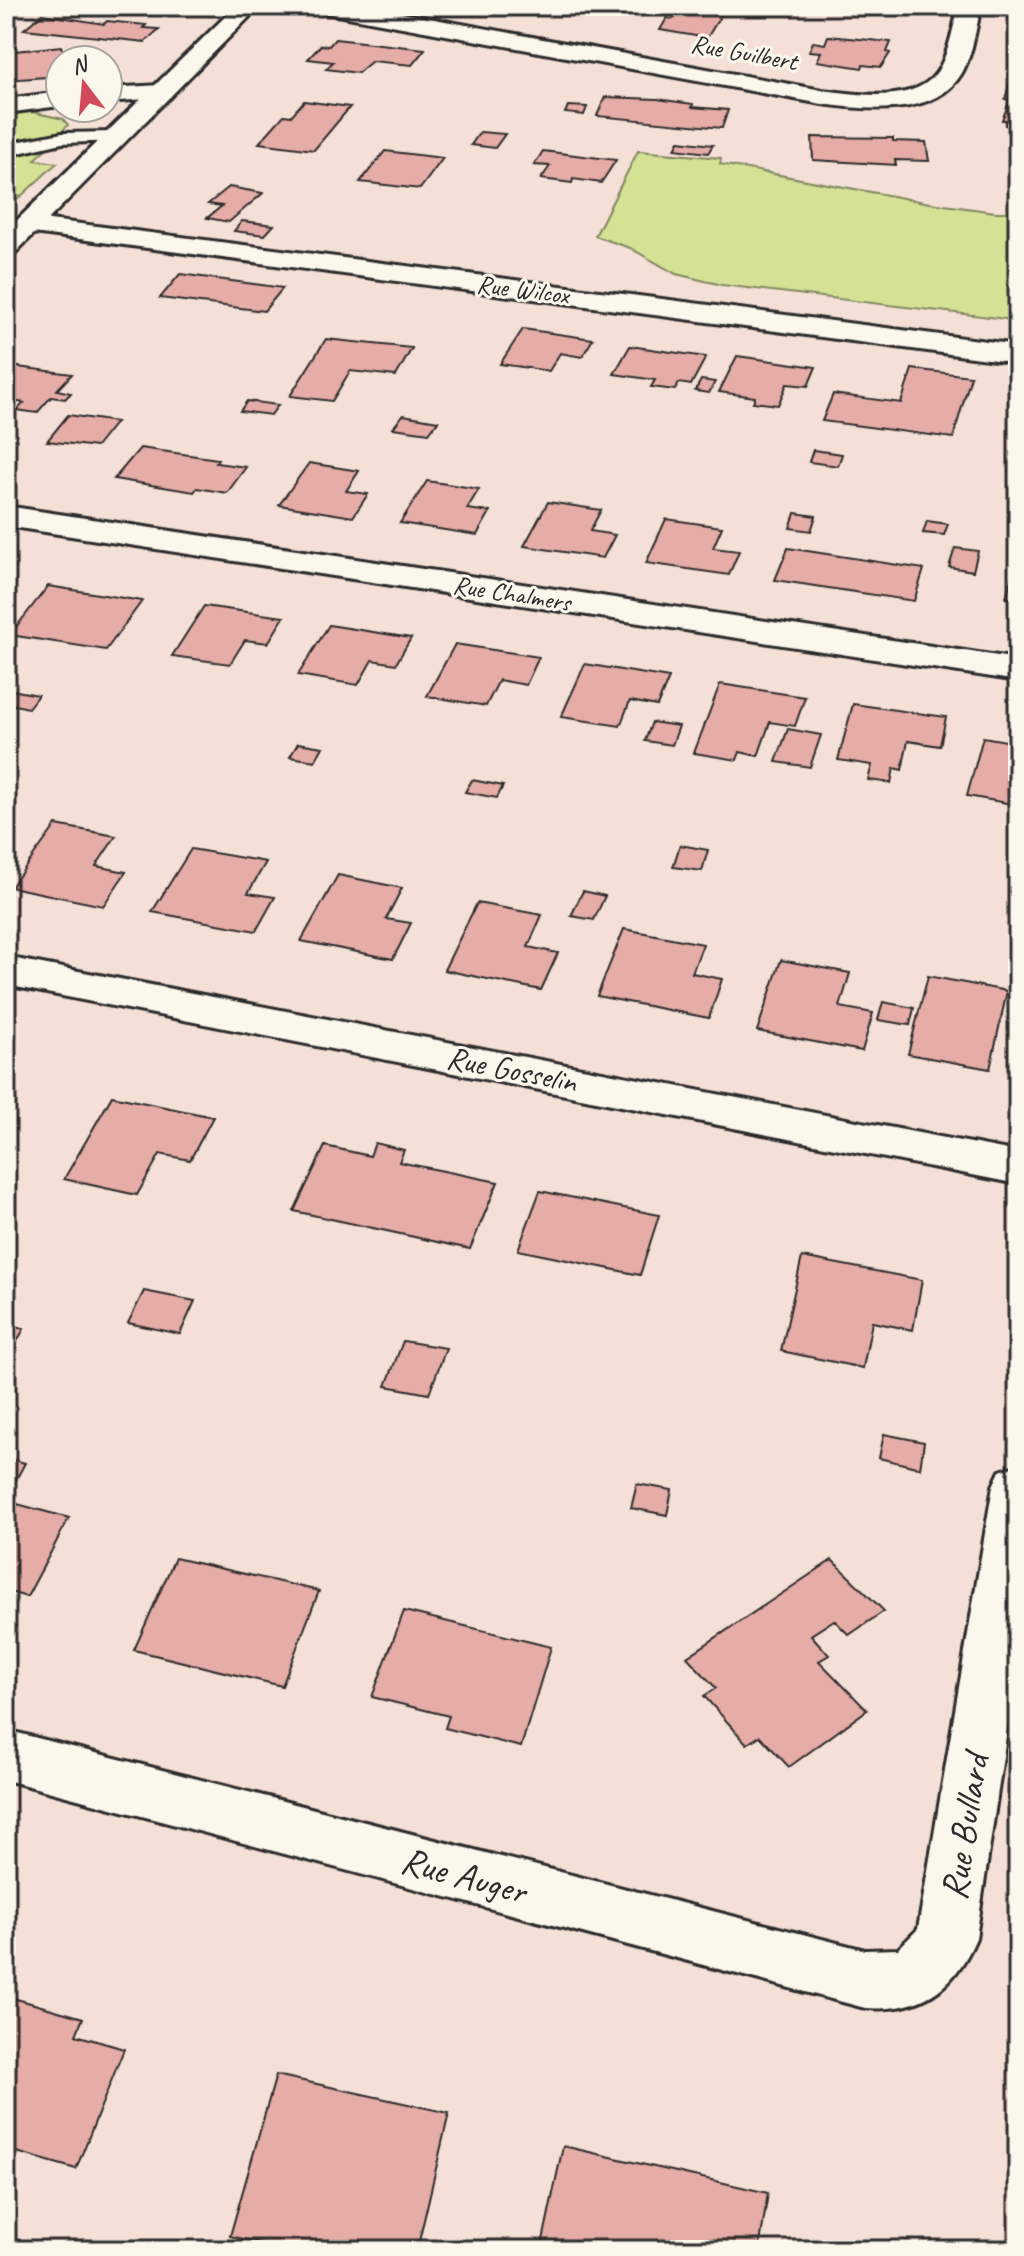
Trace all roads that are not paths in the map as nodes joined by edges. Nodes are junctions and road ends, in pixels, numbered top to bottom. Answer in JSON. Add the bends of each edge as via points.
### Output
{"nodes":[{"id":1,"x":249,"y":6,"type":"edge"},
{"id":2,"x":326,"y":6,"type":"edge"},
{"id":3,"x":970,"y":6,"type":"edge"},
{"id":4,"x":161,"y":92,"type":"junction"},
{"id":5,"x":124,"y":94,"type":"edge"},
{"id":6,"x":44,"y":101,"type":"edge"},
{"id":7,"x":6,"y":106,"type":"edge"},
{"id":8,"x":115,"y":137,"type":"junction"},
{"id":9,"x":6,"y":150,"type":"edge"},
{"id":10,"x":27,"y":225,"type":"junction"},
{"id":11,"x":6,"y":246,"type":"edge"},
{"id":12,"x":1018,"y":354,"type":"edge"},
{"id":13,"x":6,"y":516,"type":"edge"},
{"id":14,"x":1018,"y":670,"type":"edge"},
{"id":15,"x":6,"y":971,"type":"edge"},
{"id":16,"x":1018,"y":1168,"type":"edge"},
{"id":17,"x":1018,"y":1486,"type":"edge"},
{"id":18,"x":6,"y":1755,"type":"edge"},
{"id":19,"x":921,"y":1970,"type":"joint"}],
"edges":[{"from":1,"to":4,"type":"street"},
{"from":2,"to":3,"type":"street","name":"Rue Guilbert","via":[[867,102],[915,96],[939,84],[950,72]]},
{"from":4,"to":5,"type":"street"},
{"from":4,"to":8,"type":"street"},
{"from":6,"to":7,"type":"street"},
{"from":8,"to":9,"type":"lane","via":[[62,138]]},
{"from":8,"to":10,"type":"street"},
{"from":10,"to":11,"type":"street"},
{"from":10,"to":12,"type":"street","name":"Rue Wilcox"},
{"from":13,"to":14,"type":"street","name":"Rue Chalmers"},
{"from":15,"to":16,"type":"street","name":"Rue Gosselin"},
{"from":17,"to":19,"type":"street","name":"Rue Bullard","via":[[946,1938]]},
{"from":18,"to":19,"type":"street","name":"Rue Auger","via":[[865,1979],[891,1982]]}]}
